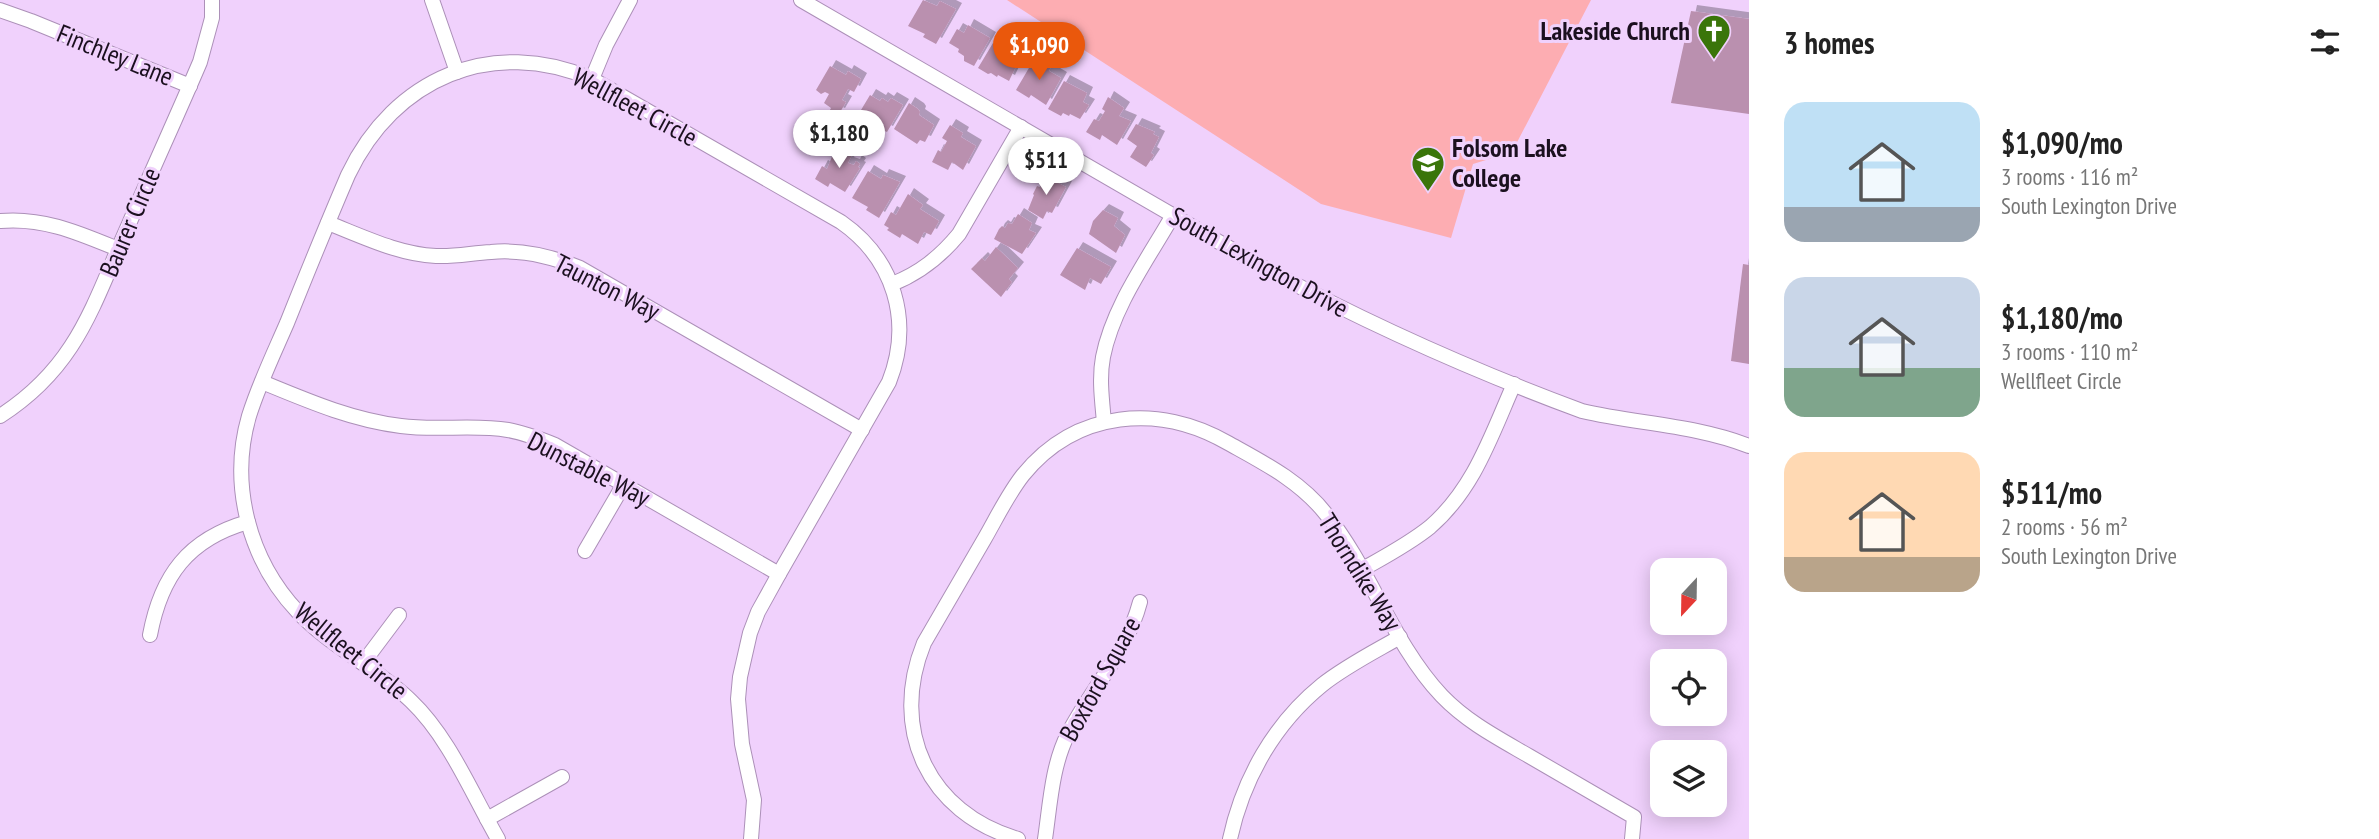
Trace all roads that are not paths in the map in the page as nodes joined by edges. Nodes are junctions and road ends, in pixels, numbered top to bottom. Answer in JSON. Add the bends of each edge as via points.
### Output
{"nodes":[{"id":1,"x":212,"y":0,"type":"edge"},
{"id":2,"x":432,"y":0,"type":"edge"},
{"id":3,"x":629,"y":0,"type":"edge"},
{"id":4,"x":801,"y":0,"type":"edge"},
{"id":5,"x":0,"y":10,"type":"edge"},
{"id":6,"x":457,"y":72,"type":"junction"},
{"id":7,"x":592,"y":79,"type":"junction"},
{"id":8,"x":190,"y":86,"type":"junction"},
{"id":9,"x":1021,"y":127,"type":"junction"},
{"id":10,"x":1173,"y":215,"type":"junction"},
{"id":11,"x":0,"y":221,"type":"edge"},
{"id":12,"x":328,"y":223,"type":"junction"},
{"id":13,"x":117,"y":249,"type":"junction"},
{"id":14,"x":892,"y":284,"type":"junction"},
{"id":15,"x":262,"y":382,"type":"junction"},
{"id":16,"x":1514,"y":384,"type":"junction"},
{"id":17,"x":0,"y":416,"type":"edge"},
{"id":18,"x":1104,"y":422,"type":"junction"},
{"id":19,"x":862,"y":430,"type":"junction"},
{"id":20,"x":1749,"y":446,"type":"edge"},
{"id":21,"x":624,"y":484,"type":"junction"},
{"id":22,"x":248,"y":522,"type":"junction"},
{"id":23,"x":585,"y":551,"type":"dead end"},
{"id":24,"x":1361,"y":570,"type":"junction"},
{"id":25,"x":779,"y":574,"type":"junction"},
{"id":26,"x":1140,"y":602,"type":"dead end"},
{"id":27,"x":399,"y":615,"type":"dead end"},
{"id":28,"x":150,"y":635,"type":"dead end"},
{"id":29,"x":1400,"y":637,"type":"junction"},
{"id":30,"x":363,"y":663,"type":"junction"},
{"id":31,"x":562,"y":777,"type":"dead end"},
{"id":32,"x":486,"y":819,"type":"junction"},
{"id":33,"x":498,"y":839,"type":"edge"},
{"id":34,"x":751,"y":839,"type":"edge"},
{"id":35,"x":1018,"y":839,"type":"edge"},
{"id":36,"x":1045,"y":839,"type":"edge"},
{"id":37,"x":1230,"y":839,"type":"edge"},
{"id":38,"x":1632,"y":839,"type":"edge"}],
"edges":[{"from":1,"to":8,"type":"street","name":"Baurer Circle","via":[[207,42]]},
{"from":2,"to":6,"type":"street"},
{"from":3,"to":7,"type":"street"},
{"from":4,"to":9,"type":"street","name":"South Lexington Drive"},
{"from":5,"to":8,"type":"street","name":"Finchley Lane"},
{"from":6,"to":7,"type":"street","name":"Wellfleet Circle","via":[[485,64],[522,62]]},
{"from":6,"to":12,"type":"street","name":"Wellfleet Circle","via":[[422,88],[385,118],[356,157]]},
{"from":7,"to":14,"type":"street","name":"Wellfleet Circle","via":[[852,230],[879,259]]},
{"from":8,"to":13,"type":"street","name":"Baurer Circle"},
{"from":9,"to":10,"type":"street","name":"South Lexington Drive"},
{"from":9,"to":14,"type":"street","via":[[959,234],[918,272]]},
{"from":10,"to":16,"type":"street","name":"South Lexington Drive","via":[[1325,301]]},
{"from":10,"to":18,"type":"street","via":[[1109,334],[1102,366]]},
{"from":11,"to":13,"type":"street","via":[[54,224]]},
{"from":12,"to":15,"type":"street","name":"Wellfleet Circle"},
{"from":12,"to":19,"type":"street","name":"Taunton Way","via":[[416,254],[512,251],[559,259]]},
{"from":13,"to":17,"type":"street","name":"Baurer Circle","via":[[89,318],[64,360],[39,387]]},
{"from":14,"to":19,"type":"street","name":"Wellfleet Circle","via":[[900,317],[898,356],[890,382]]},
{"from":15,"to":21,"type":"street","name":"Dunstable Way","via":[[365,420],[435,429],[510,430],[533,436]]},
{"from":15,"to":22,"type":"street","name":"Wellfleet Circle","via":[[243,446],[242,488]]},
{"from":16,"to":20,"type":"street","name":"South Lexington Drive","via":[[1582,411],[1701,431]]},
{"from":16,"to":24,"type":"street","via":[[1480,462],[1458,497],[1413,540]]},
{"from":18,"to":24,"type":"street","name":"Thorndike Way","via":[[1149,417],[1191,425],[1264,463],[1305,491],[1325,512]]},
{"from":18,"to":35,"type":"street","name":"Thorndike Way","via":[[1055,445],[1024,474],[924,643],[912,680],[914,738],[929,773],[967,816]]},
{"from":19,"to":25,"type":"street","name":"Wellfleet Circle"},
{"from":21,"to":23,"type":"street"},
{"from":21,"to":25,"type":"street","name":"Dunstable Way"},
{"from":22,"to":28,"type":"street","via":[[211,537],[180,562],[159,596]]},
{"from":22,"to":30,"type":"street","name":"Wellfleet Circle","via":[[262,562],[279,589],[314,627]]},
{"from":24,"to":29,"type":"street","name":"Thorndike Way"},
{"from":25,"to":34,"type":"street","name":"Wellfleet Circle","via":[[750,633],[740,677],[739,722],[754,800]]},
{"from":26,"to":36,"type":"street","name":"Boxford Square","via":[[1125,642],[1062,748]]},
{"from":27,"to":30,"type":"street"},
{"from":29,"to":37,"type":"street","via":[[1321,686],[1283,724],[1254,769]]},
{"from":29,"to":38,"type":"street","name":"Thorndike Way","via":[[1428,680],[1462,715],[1634,817]]},
{"from":30,"to":32,"type":"street","name":"Wellfleet Circle","via":[[424,713]]},
{"from":31,"to":32,"type":"street"},
{"from":32,"to":33,"type":"street","name":"Wellfleet Circle"}]}
